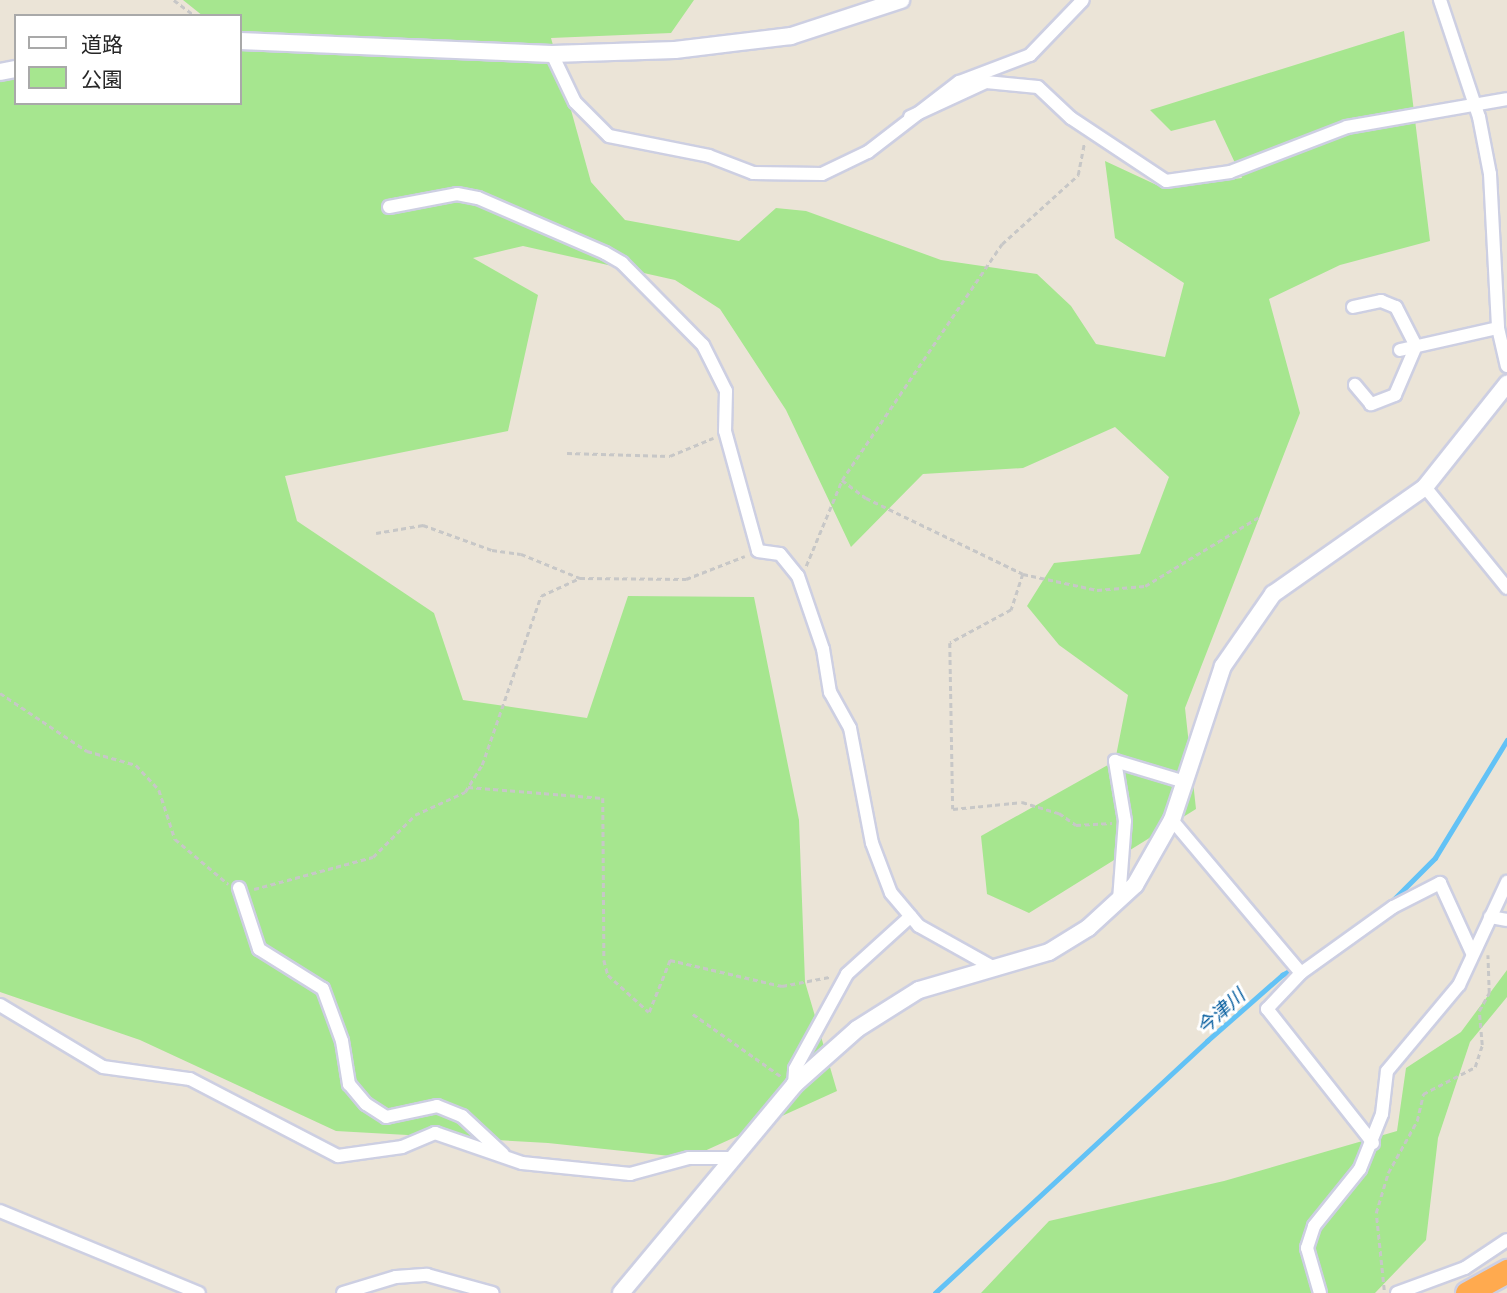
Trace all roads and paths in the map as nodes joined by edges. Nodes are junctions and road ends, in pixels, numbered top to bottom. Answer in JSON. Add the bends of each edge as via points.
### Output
{"nodes":[{"id":1,"x":174,"y":0,"type":"edge"},
{"id":2,"x":901,"y":0,"type":"edge"},
{"id":3,"x":1083,"y":0,"type":"edge"},
{"id":4,"x":1440,"y":0,"type":"edge"},
{"id":5,"x":192,"y":14,"type":"edge"},
{"id":6,"x":242,"y":41,"type":"edge"},
{"id":7,"x":552,"y":54,"type":"junction"},
{"id":8,"x":1507,"y":99,"type":"edge"},
{"id":9,"x":1475,"y":104,"type":"junction"},
{"id":10,"x":910,"y":117,"type":"junction"},
{"id":11,"x":1082,"y":124,"type":"junction"},
{"id":12,"x":390,"y":207,"type":"dead end"},
{"id":13,"x":1353,"y":307,"type":"dead end"},
{"id":14,"x":1499,"y":328,"type":"junction"},
{"id":15,"x":1416,"y":346,"type":"junction"},
{"id":16,"x":1401,"y":350,"type":"dead end"},
{"id":17,"x":1507,"y":366,"type":"edge"},
{"id":18,"x":1507,"y":384,"type":"edge"},
{"id":19,"x":1355,"y":385,"type":"dead end"},
{"id":20,"x":725,"y":431,"type":"junction"},
{"id":21,"x":567,"y":453,"type":"dead end"},
{"id":22,"x":842,"y":480,"type":"junction"},
{"id":23,"x":1424,"y":488,"type":"junction"},
{"id":24,"x":1259,"y":517,"type":"dead end"},
{"id":25,"x":376,"y":533,"type":"dead end"},
{"id":26,"x":758,"y":551,"type":"junction"},
{"id":27,"x":1023,"y":574,"type":"junction"},
{"id":28,"x":798,"y":576,"type":"junction"},
{"id":29,"x":580,"y":578,"type":"junction"},
{"id":30,"x":1507,"y":587,"type":"edge"},
{"id":31,"x":0,"y":694,"type":"edge"},
{"id":32,"x":1185,"y":782,"type":"junction"},
{"id":33,"x":468,"y":787,"type":"junction"},
{"id":34,"x":1172,"y":820,"type":"junction"},
{"id":35,"x":1125,"y":827,"type":"junction"},
{"id":36,"x":1507,"y":882,"type":"edge"},
{"id":37,"x":239,"y":888,"type":"junction"},
{"id":38,"x":1119,"y":900,"type":"junction"},
{"id":39,"x":911,"y":916,"type":"junction"},
{"id":40,"x":1490,"y":917,"type":"junction"},
{"id":41,"x":1507,"y":920,"type":"edge"},
{"id":42,"x":1482,"y":931,"type":"junction"},
{"id":43,"x":1472,"y":953,"type":"junction"},
{"id":44,"x":996,"y":969,"type":"junction"},
{"id":45,"x":1301,"y":973,"type":"junction"},
{"id":46,"x":847,"y":974,"type":"junction"},
{"id":47,"x":0,"y":1005,"type":"edge"},
{"id":48,"x":693,"y":1014,"type":"dead end"},
{"id":49,"x":793,"y":1085,"type":"junction"},
{"id":50,"x":1373,"y":1143,"type":"junction"},
{"id":51,"x":503,"y":1155,"type":"junction"},
{"id":52,"x":733,"y":1158,"type":"junction"},
{"id":53,"x":0,"y":1211,"type":"edge"},
{"id":54,"x":1507,"y":1240,"type":"edge"},
{"id":55,"x":1507,"y":1271,"type":"edge"},
{"id":56,"x":199,"y":1293,"type":"edge"},
{"id":57,"x":343,"y":1293,"type":"edge"},
{"id":58,"x":493,"y":1293,"type":"edge"},
{"id":59,"x":621,"y":1293,"type":"edge"},
{"id":60,"x":1320,"y":1293,"type":"edge"},
{"id":61,"x":1384,"y":1293,"type":"edge"},
{"id":62,"x":1397,"y":1293,"type":"edge"},
{"id":63,"x":1467,"y":1293,"type":"edge"}],
"edges":[{"from":1,"to":5,"type":"path"},
{"from":2,"to":7,"type":"street","via":[[791,36],[675,50]]},
{"from":3,"to":10,"type":"street","via":[[1030,55],[959,82]]},
{"from":4,"to":9,"type":"street"},
{"from":6,"to":7,"type":"street"},
{"from":7,"to":10,"type":"street","via":[[575,102],[609,136],[709,156],[753,173],[838,169],[868,152]]},
{"from":8,"to":9,"type":"street"},
{"from":9,"to":11,"type":"street","via":[[1347,127],[1230,172],[1166,181]]},
{"from":9,"to":14,"type":"street","via":[[1490,174]]},
{"from":10,"to":11,"type":"street","via":[[972,86],[998,81],[1038,87]]},
{"from":11,"to":22,"type":"path","via":[[1085,149],[1078,175],[1002,244]]},
{"from":12,"to":20,"type":"street","via":[[457,194],[478,198],[622,263],[703,345],[726,391]]},
{"from":13,"to":15,"type":"street","via":[[1381,301],[1396,307]]},
{"from":14,"to":15,"type":"street"},
{"from":14,"to":17,"type":"street"},
{"from":15,"to":16,"type":"street"},
{"from":15,"to":19,"type":"street","via":[[1395,396],[1371,404]]},
{"from":18,"to":23,"type":"street"},
{"from":20,"to":21,"type":"path","via":[[670,456]]},
{"from":20,"to":26,"type":"street"},
{"from":22,"to":27,"type":"path","via":[[866,498]]},
{"from":22,"to":28,"type":"path","via":[[821,521],[813,558]]},
{"from":23,"to":30,"type":"street"},
{"from":23,"to":32,"type":"street","via":[[1273,594],[1223,666]]},
{"from":24,"to":27,"type":"path","via":[[1132,591],[1076,587]]},
{"from":25,"to":29,"type":"path","via":[[423,525]]},
{"from":26,"to":28,"type":"street","via":[[780,554]]},
{"from":26,"to":29,"type":"path","via":[[686,579]]},
{"from":27,"to":35,"type":"path","via":[[1011,610],[950,643],[953,809],[1022,802],[1059,813],[1076,825]]},
{"from":28,"to":39,"type":"street","via":[[823,649],[830,692],[850,728],[878,866],[891,893]]},
{"from":29,"to":33,"type":"path","via":[[541,596],[534,607],[526,648],[482,765]]},
{"from":31,"to":37,"type":"path","via":[[87,751],[136,765],[159,790],[175,838],[202,866]]},
{"from":32,"to":34,"type":"street"},
{"from":32,"to":35,"type":"street","via":[[1115,761]]},
{"from":33,"to":37,"type":"path","via":[[415,815],[373,857],[263,887]]},
{"from":33,"to":46,"type":"path","via":[[603,798],[604,961],[608,975],[649,1012],[670,960],[782,986]]},
{"from":34,"to":38,"type":"street","via":[[1135,885]]},
{"from":34,"to":45,"type":"street"},
{"from":35,"to":38,"type":"street"},
{"from":36,"to":40,"type":"street"},
{"from":37,"to":51,"type":"street","via":[[259,949],[323,989],[342,1041],[349,1084],[366,1104],[386,1117],[437,1106],[462,1116]]},
{"from":38,"to":44,"type":"street","via":[[1049,952]]},
{"from":39,"to":44,"type":"street"},
{"from":39,"to":46,"type":"street"},
{"from":40,"to":41,"type":"street"},
{"from":40,"to":42,"type":"street"},
{"from":42,"to":43,"type":"street"},
{"from":42,"to":61,"type":"path","via":[[1491,968],[1489,993],[1479,1011],[1482,1045],[1475,1067],[1464,1077],[1423,1094],[1417,1121],[1388,1173],[1376,1213]]},
{"from":43,"to":45,"type":"street","via":[[1440,883],[1393,907]]},
{"from":43,"to":50,"type":"street","via":[[1459,985],[1387,1071]]},
{"from":44,"to":49,"type":"street","via":[[919,990],[858,1029]]},
{"from":45,"to":50,"type":"street","via":[[1268,1010]]},
{"from":46,"to":49,"type":"street","via":[[795,1069]]},
{"from":47,"to":51,"type":"street","via":[[103,1067],[190,1079],[338,1156],[402,1147],[435,1133]]},
{"from":48,"to":49,"type":"path"},
{"from":49,"to":52,"type":"street"},
{"from":50,"to":60,"type":"street","via":[[1347,1189],[1314,1226],[1307,1248]]},
{"from":51,"to":52,"type":"street","via":[[522,1163],[630,1174],[689,1158]]},
{"from":52,"to":59,"type":"street"},
{"from":53,"to":56,"type":"street"},
{"from":54,"to":62,"type":"street","via":[[1465,1268]]},
{"from":55,"to":63,"type":"highway"},
{"from":57,"to":58,"type":"street","via":[[396,1277],[427,1275]]}]}
